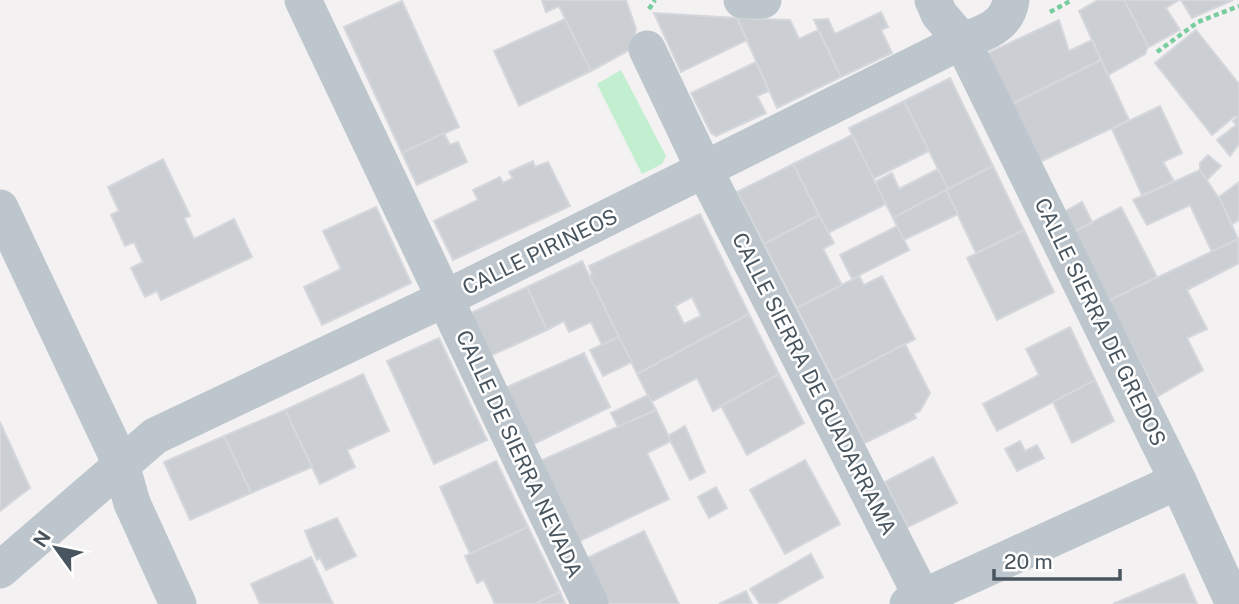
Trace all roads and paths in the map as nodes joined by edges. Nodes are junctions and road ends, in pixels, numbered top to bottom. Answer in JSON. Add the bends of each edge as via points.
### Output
{"nodes":[{"id":1,"x":303,"y":0,"type":"edge"},
{"id":2,"x":742,"y":0,"type":"edge"},
{"id":3,"x":764,"y":0,"type":"edge"},
{"id":4,"x":933,"y":0,"type":"edge"},
{"id":5,"x":1011,"y":0,"type":"edge"},
{"id":6,"x":1239,"y":6,"type":"edge"},
{"id":7,"x":962,"y":41,"type":"junction"},
{"id":8,"x":647,"y":49,"type":"dead end"},
{"id":9,"x":1157,"y":52,"type":"dead end"},
{"id":10,"x":705,"y":171,"type":"junction"},
{"id":11,"x":0,"y":208,"type":"edge"},
{"id":12,"x":446,"y":298,"type":"junction"},
{"id":13,"x":121,"y":464,"type":"junction"},
{"id":14,"x":1178,"y":481,"type":"junction"},
{"id":15,"x":0,"y":570,"type":"edge"},
{"id":16,"x":915,"y":601,"type":"edge"},
{"id":17,"x":178,"y":604,"type":"edge"},
{"id":18,"x":590,"y":604,"type":"edge"},
{"id":19,"x":1234,"y":604,"type":"edge"}],
"edges":[{"from":1,"to":12,"type":"street","name":"CALLE DE SIERRA NEVADA"},
{"from":2,"to":3,"type":"street"},
{"from":4,"to":7,"type":"street","name":"CALLE SIERRA DE GREDOS"},
{"from":5,"to":7,"type":"street","name":"CALLE PIRINEOS","via":[[1010,9],[992,30]]},
{"from":6,"to":9,"type":"path","via":[[1198,22]]},
{"from":7,"to":10,"type":"street","name":"CALLE PIRINEOS"},
{"from":7,"to":14,"type":"street","name":"CALLE SIERRA DE GREDOS"},
{"from":8,"to":10,"type":"street","name":"CALLE SIERRA DE GUADARRAMA"},
{"from":10,"to":12,"type":"street","name":"CALLE PIRINEOS"},
{"from":10,"to":16,"type":"street","name":"CALLE SIERRA DE GUADARRAMA"},
{"from":11,"to":13,"type":"street"},
{"from":12,"to":13,"type":"street","name":"CALLE PIRINEOS","via":[[155,436]]},
{"from":12,"to":18,"type":"street","name":"CALLE DE SIERRA NEVADA"},
{"from":13,"to":15,"type":"street","name":"CALLE PIRINEOS"},
{"from":13,"to":17,"type":"street","via":[[132,503]]},
{"from":14,"to":16,"type":"street"},
{"from":14,"to":19,"type":"street","name":"CALLE SIERRA DE GREDOS"}]}
